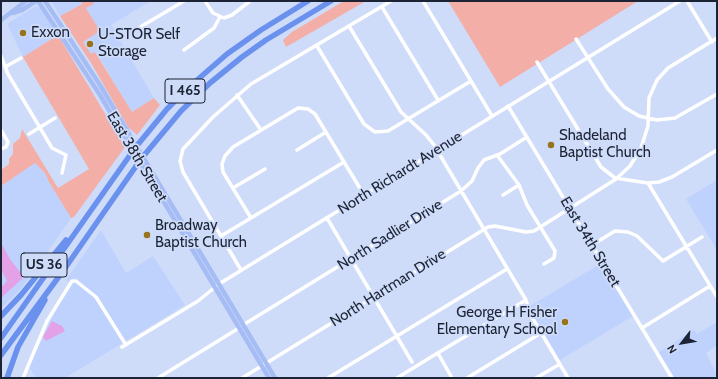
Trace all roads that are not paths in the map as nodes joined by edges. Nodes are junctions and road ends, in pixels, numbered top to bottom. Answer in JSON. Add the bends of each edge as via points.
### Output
{"nodes":[{"id":1,"x":26,"y":1,"type":"edge"},
{"id":2,"x":37,"y":1,"type":"edge"},
{"id":3,"x":45,"y":1,"type":"edge"},
{"id":4,"x":184,"y":1,"type":"edge"},
{"id":5,"x":205,"y":1,"type":"edge"},
{"id":6,"x":250,"y":1,"type":"edge"},
{"id":7,"x":308,"y":1,"type":"edge"},
{"id":8,"x":331,"y":1,"type":"edge"},
{"id":9,"x":391,"y":1,"type":"edge"},
{"id":10,"x":423,"y":1,"type":"edge"},
{"id":11,"x":680,"y":1,"type":"edge"},
{"id":12,"x":687,"y":1,"type":"edge"},
{"id":13,"x":382,"y":7,"type":"junction"},
{"id":14,"x":11,"y":13,"type":"junction"},
{"id":15,"x":220,"y":17,"type":"junction"},
{"id":16,"x":1,"y":20,"type":"edge"},
{"id":17,"x":349,"y":26,"type":"junction"},
{"id":18,"x":137,"y":29,"type":"dead end"},
{"id":19,"x":717,"y":38,"type":"edge"},
{"id":20,"x":576,"y":40,"type":"dead end"},
{"id":21,"x":712,"y":42,"type":"junction"},
{"id":22,"x":317,"y":46,"type":"junction"},
{"id":23,"x":184,"y":50,"type":"dead end"},
{"id":24,"x":1,"y":56,"type":"edge"},
{"id":25,"x":21,"y":58,"type":"dead end"},
{"id":26,"x":587,"y":58,"type":"junction"},
{"id":27,"x":537,"y":62,"type":"dead end"},
{"id":28,"x":5,"y":67,"type":"junction"},
{"id":29,"x":471,"y":81,"type":"junction"},
{"id":30,"x":549,"y":81,"type":"junction"},
{"id":31,"x":717,"y":94,"type":"edge"},
{"id":32,"x":237,"y":95,"type":"junction"},
{"id":33,"x":438,"y":100,"type":"junction"},
{"id":34,"x":508,"y":106,"type":"junction"},
{"id":35,"x":492,"y":116,"type":"junction"},
{"id":36,"x":55,"y":118,"type":"dead end"},
{"id":37,"x":407,"y":119,"type":"junction"},
{"id":38,"x":648,"y":119,"type":"junction"},
{"id":39,"x":40,"y":127,"type":"junction"},
{"id":40,"x":1,"y":130,"type":"edge"},
{"id":41,"x":261,"y":130,"type":"junction"},
{"id":42,"x":326,"y":132,"type":"junction"},
{"id":43,"x":29,"y":134,"type":"dead end"},
{"id":44,"x":527,"y":137,"type":"junction"},
{"id":45,"x":1,"y":149,"type":"edge"},
{"id":46,"x":297,"y":150,"type":"dead end"},
{"id":47,"x":436,"y":150,"type":"junction"},
{"id":48,"x":717,"y":150,"type":"edge"},
{"id":49,"x":497,"y":155,"type":"junction"},
{"id":50,"x":344,"y":162,"type":"junction"},
{"id":51,"x":265,"y":169,"type":"dead end"},
{"id":52,"x":62,"y":173,"type":"dead end"},
{"id":53,"x":617,"y":178,"type":"junction"},
{"id":54,"x":648,"y":182,"type":"junction"},
{"id":55,"x":519,"y":185,"type":"junction"},
{"id":56,"x":233,"y":188,"type":"junction"},
{"id":57,"x":461,"y":191,"type":"junction"},
{"id":58,"x":364,"y":195,"type":"junction"},
{"id":59,"x":503,"y":195,"type":"dead end"},
{"id":60,"x":570,"y":208,"type":"junction"},
{"id":61,"x":86,"y":217,"type":"junction"},
{"id":62,"x":250,"y":218,"type":"junction"},
{"id":63,"x":326,"y":218,"type":"junction"},
{"id":64,"x":540,"y":227,"type":"junction"},
{"id":65,"x":484,"y":230,"type":"junction"},
{"id":66,"x":221,"y":236,"type":"junction"},
{"id":67,"x":702,"y":237,"type":"dead end"},
{"id":68,"x":592,"y":245,"type":"junction"},
{"id":69,"x":687,"y":246,"type":"junction"},
{"id":70,"x":351,"y":259,"type":"junction"},
{"id":71,"x":544,"y":264,"type":"dead end"},
{"id":72,"x":507,"y":268,"type":"junction"},
{"id":73,"x":241,"y":270,"type":"junction"},
{"id":74,"x":63,"y":271,"type":"junction"},
{"id":75,"x":220,"y":284,"type":"junction"},
{"id":76,"x":710,"y":286,"type":"junction"},
{"id":77,"x":214,"y":287,"type":"junction"},
{"id":78,"x":374,"y":297,"type":"junction"},
{"id":79,"x":717,"y":297,"type":"edge"},
{"id":80,"x":526,"y":300,"type":"junction"},
{"id":81,"x":1,"y":316,"type":"edge"},
{"id":82,"x":241,"y":326,"type":"junction"},
{"id":83,"x":642,"y":328,"type":"junction"},
{"id":84,"x":541,"y":333,"type":"junction"},
{"id":85,"x":396,"y":336,"type":"junction"},
{"id":86,"x":1,"y":338,"type":"edge"},
{"id":87,"x":126,"y":345,"type":"junction"},
{"id":88,"x":122,"y":348,"type":"dead end"},
{"id":89,"x":436,"y":354,"type":"junction"},
{"id":90,"x":1,"y":355,"type":"edge"},
{"id":91,"x":412,"y":362,"type":"dead end"},
{"id":92,"x":560,"y":364,"type":"junction"},
{"id":93,"x":264,"y":365,"type":"junction"},
{"id":94,"x":7,"y":378,"type":"edge"},
{"id":95,"x":23,"y":378,"type":"edge"},
{"id":96,"x":158,"y":378,"type":"edge"},
{"id":97,"x":242,"y":378,"type":"edge"},
{"id":98,"x":269,"y":378,"type":"edge"},
{"id":99,"x":275,"y":378,"type":"edge"},
{"id":100,"x":328,"y":378,"type":"edge"},
{"id":101,"x":397,"y":378,"type":"edge"},
{"id":102,"x":452,"y":378,"type":"edge"},
{"id":103,"x":467,"y":378,"type":"edge"},
{"id":104,"x":536,"y":378,"type":"edge"},
{"id":105,"x":568,"y":378,"type":"edge"},
{"id":106,"x":672,"y":378,"type":"edge"}],
"edges":[{"from":1,"to":14,"type":"main road"},
{"from":2,"to":14,"type":"main road"},
{"from":2,"to":77,"type":"main road","name":"East 38th Street","via":[[74,53]]},
{"from":3,"to":75,"type":"main road","name":"East 38th Street","via":[[86,62]]},
{"from":4,"to":18,"type":"street"},
{"from":5,"to":15,"type":"street","via":[[213,13]]},
{"from":6,"to":15,"type":"street","via":[[231,16]]},
{"from":7,"to":61,"type":"highway","number":"I 465","via":[[244,42],[188,88],[147,133]]},
{"from":8,"to":74,"type":"highway","number":"I 465","via":[[250,51],[188,104],[141,159]]},
{"from":9,"to":13,"type":"street"},
{"from":10,"to":29,"type":"street"},
{"from":11,"to":26,"type":"street","name":"North Richardt Avenue"},
{"from":12,"to":21,"type":"street"},
{"from":13,"to":17,"type":"street"},
{"from":13,"to":33,"type":"street"},
{"from":14,"to":16,"type":"main road"},
{"from":15,"to":23,"type":"street","via":[[215,28]]},
{"from":17,"to":22,"type":"street"},
{"from":17,"to":37,"type":"street"},
{"from":19,"to":21,"type":"street"},
{"from":20,"to":26,"type":"street"},
{"from":21,"to":38,"type":"street","via":[[672,65],[661,75],[650,94]]},
{"from":22,"to":32,"type":"street","via":[[259,79]]},
{"from":22,"to":37,"type":"street","via":[[364,124],[372,131],[384,132]]},
{"from":24,"to":28,"type":"street"},
{"from":25,"to":28,"type":"street"},
{"from":26,"to":30,"type":"street","name":"North Richardt Avenue"},
{"from":26,"to":38,"type":"street","via":[[602,82],[622,105]]},
{"from":27,"to":30,"type":"street"},
{"from":28,"to":39,"type":"street"},
{"from":29,"to":33,"type":"street"},
{"from":29,"to":35,"type":"street"},
{"from":30,"to":34,"type":"street","name":"North Richardt Avenue"},
{"from":30,"to":53,"type":"street","via":[[599,165]]},
{"from":31,"to":38,"type":"street","via":[[678,117]]},
{"from":32,"to":41,"type":"street"},
{"from":32,"to":66,"type":"street","via":[[187,145],[180,164]]},
{"from":33,"to":37,"type":"street"},
{"from":34,"to":35,"type":"street","name":"North Richardt Avenue"},
{"from":34,"to":44,"type":"street","name":"East 34th Street"},
{"from":35,"to":47,"type":"street","name":"North Richardt Avenue"},
{"from":36,"to":39,"type":"street"},
{"from":37,"to":47,"type":"street","via":[[426,135]]},
{"from":38,"to":53,"type":"street","via":[[645,138],[639,152],[630,166]]},
{"from":39,"to":43,"type":"street"},
{"from":39,"to":52,"type":"street","via":[[53,149],[66,154]]},
{"from":40,"to":45,"type":"street","via":[[8,142],[6,147]]},
{"from":41,"to":42,"type":"street","via":[[294,110],[305,108],[315,114]]},
{"from":41,"to":56,"type":"street","via":[[230,148],[223,162],[223,170]]},
{"from":42,"to":46,"type":"street"},
{"from":42,"to":50,"type":"street"},
{"from":44,"to":49,"type":"street","name":"North Sadlier Drive"},
{"from":44,"to":60,"type":"street","name":"East 34th Street"},
{"from":47,"to":57,"type":"street"},
{"from":47,"to":58,"type":"street","name":"North Richardt Avenue"},
{"from":48,"to":54,"type":"street","via":[[672,177]]},
{"from":49,"to":55,"type":"street"},
{"from":49,"to":57,"type":"street","name":"North Sadlier Drive","via":[[482,162],[472,181]]},
{"from":50,"to":58,"type":"street"},
{"from":50,"to":62,"type":"street"},
{"from":51,"to":56,"type":"street"},
{"from":53,"to":54,"type":"street"},
{"from":53,"to":60,"type":"street"},
{"from":54,"to":69,"type":"street"},
{"from":55,"to":59,"type":"street"},
{"from":55,"to":64,"type":"street"},
{"from":56,"to":62,"type":"street"},
{"from":57,"to":65,"type":"street"},
{"from":57,"to":70,"type":"street","name":"North Sadlier Drive"},
{"from":58,"to":63,"type":"street","name":"North Richardt Avenue"},
{"from":60,"to":64,"type":"street"},
{"from":60,"to":68,"type":"street","name":"East 34th Street"},
{"from":61,"to":81,"type":"highway","number":"US 36"},
{"from":61,"to":86,"type":"highway","number":"I 465"},
{"from":62,"to":66,"type":"street"},
{"from":63,"to":70,"type":"street"},
{"from":63,"to":73,"type":"street","name":"North Richardt Avenue"},
{"from":64,"to":65,"type":"street","name":"North Hartman Drive","via":[[530,232],[495,226]]},
{"from":64,"to":71,"type":"street","via":[[554,250],[554,257]]},
{"from":65,"to":72,"type":"street"},
{"from":65,"to":78,"type":"street","name":"North Hartman Drive"},
{"from":66,"to":73,"type":"street"},
{"from":67,"to":69,"type":"street"},
{"from":68,"to":69,"type":"street","via":[[616,232],[628,232],[637,236],[663,261]]},
{"from":68,"to":83,"type":"street","name":"East 34th Street"},
{"from":69,"to":76,"type":"street"},
{"from":70,"to":78,"type":"street"},
{"from":70,"to":82,"type":"street","name":"North Sadlier Drive"},
{"from":72,"to":80,"type":"street"},
{"from":72,"to":85,"type":"street"},
{"from":73,"to":75,"type":"street","name":"North Richardt Avenue"},
{"from":74,"to":90,"type":"highway","number":"I 465"},
{"from":74,"to":94,"type":"highway","number":"US 36","via":[[25,333]]},
{"from":75,"to":77,"type":"street","name":"North Richardt Avenue"},
{"from":75,"to":82,"type":"main road","name":"East 38th Street"},
{"from":76,"to":79,"type":"street"},
{"from":76,"to":83,"type":"street"},
{"from":77,"to":82,"type":"main road","name":"East 38th Street"},
{"from":77,"to":87,"type":"street","name":"North Richardt Avenue","via":[[198,300]]},
{"from":78,"to":85,"type":"street"},
{"from":78,"to":93,"type":"street","name":"North Hartman Drive"},
{"from":80,"to":84,"type":"street","via":[[530,314]]},
{"from":80,"to":89,"type":"street"},
{"from":82,"to":93,"type":"main road","name":"East 38th Street"},
{"from":82,"to":96,"type":"street","name":"North Sadlier Drive"},
{"from":83,"to":106,"type":"street","name":"East 34th Street"},
{"from":84,"to":92,"type":"street"},
{"from":84,"to":103,"type":"street"},
{"from":85,"to":91,"type":"street"},
{"from":85,"to":100,"type":"street"},
{"from":87,"to":88,"type":"street","name":"North Richardt Avenue"},
{"from":87,"to":95,"type":"street","via":[[96,297],[74,280],[69,283],[47,321]]},
{"from":89,"to":101,"type":"street"},
{"from":89,"to":102,"type":"street"},
{"from":92,"to":104,"type":"street"},
{"from":92,"to":105,"type":"street"},
{"from":93,"to":97,"type":"street","name":"North Hartman Drive"},
{"from":93,"to":98,"type":"main road","name":"East 38th Street"},
{"from":93,"to":99,"type":"main road","name":"East 38th Street"}]}
